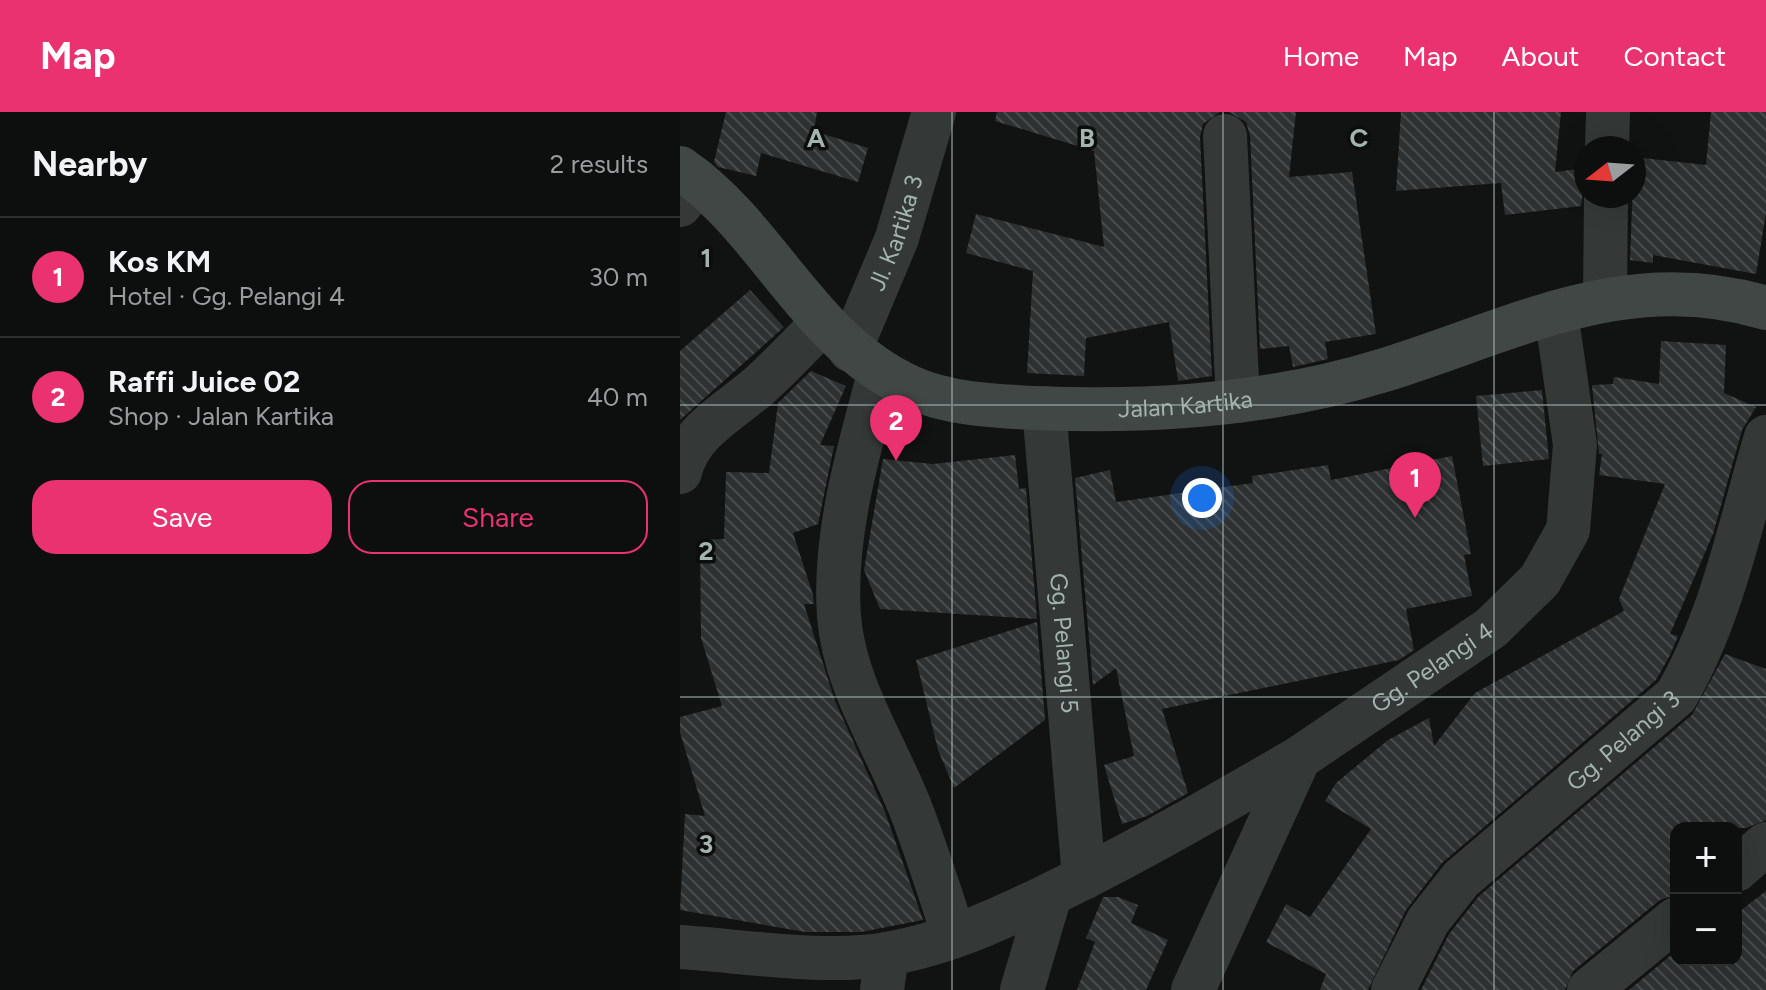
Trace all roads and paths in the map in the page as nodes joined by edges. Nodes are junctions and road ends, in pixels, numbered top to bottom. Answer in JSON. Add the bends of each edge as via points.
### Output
{"nodes":[{"id":1,"x":934,"y":112,"type":"edge"},
{"id":2,"x":1608,"y":112,"type":"edge"},
{"id":3,"x":1225,"y":136,"type":"dead end"},
{"id":4,"x":1607,"y":136,"type":"edge"},
{"id":5,"x":686,"y":185,"type":"edge"},
{"id":6,"x":1606,"y":208,"type":"edge"},
{"id":7,"x":1605,"y":299,"type":"junction"},
{"id":8,"x":1766,"y":308,"type":"edge"},
{"id":9,"x":1556,"y":312,"type":"junction"},
{"id":10,"x":851,"y":348,"type":"junction"},
{"id":11,"x":1238,"y":401,"type":"junction"},
{"id":12,"x":1044,"y":408,"type":"junction"},
{"id":13,"x":1766,"y":437,"type":"edge"},
{"id":14,"x":680,"y":472,"type":"edge"},
{"id":15,"x":1299,"y":758,"type":"junction"},
{"id":16,"x":1766,"y":844,"type":"edge"},
{"id":17,"x":1742,"y":865,"type":"edge"},
{"id":18,"x":1067,"y":886,"type":"junction"},
{"id":19,"x":1670,"y":924,"type":"edge"},
{"id":20,"x":954,"y":936,"type":"junction"},
{"id":21,"x":680,"y":947,"type":"edge"},
{"id":22,"x":884,"y":972,"type":"edge"},
{"id":23,"x":1022,"y":990,"type":"edge"},
{"id":24,"x":1193,"y":990,"type":"edge"},
{"id":25,"x":1393,"y":990,"type":"edge"},
{"id":26,"x":1589,"y":990,"type":"edge"}],
"edges":[{"from":1,"to":10,"type":"street","name":"Jl. Kartika 3","via":[[897,238]]},
{"from":2,"to":4,"type":"street"},
{"from":3,"to":11,"type":"street"},
{"from":5,"to":10,"type":"street","name":"Jalan Kartika","via":[[737,221]]},
{"from":6,"to":7,"type":"street"},
{"from":7,"to":8,"type":"street","name":"Jalan Kartika","via":[[1678,292]]},
{"from":7,"to":9,"type":"street","name":"Jalan Kartika"},
{"from":9,"to":11,"type":"street","name":"Jalan Kartika","via":[[1381,371]]},
{"from":9,"to":15,"type":"street","name":"Gg. Pelangi 4","via":[[1574,430],[1572,501],[1568,530],[1540,580],[1516,607],[1459,652]]},
{"from":10,"to":12,"type":"street","name":"Jalan Kartika","via":[[910,387],[946,399]]},
{"from":10,"to":14,"type":"street","via":[[759,385],[699,435]]},
{"from":10,"to":20,"type":"street","via":[[854,472],[843,539],[839,617],[847,660],[913,814]]},
{"from":11,"to":12,"type":"street","name":"Jalan Kartika","via":[[1105,410]]},
{"from":12,"to":18,"type":"street","name":"Gg. Pelangi 5"},
{"from":13,"to":25,"type":"street","name":"Gg. Pelangi 3","via":[[1712,620],[1676,696],[1461,879],[1428,921]]},
{"from":15,"to":18,"type":"street","name":"Gg. Pelangi 4"},
{"from":15,"to":24,"type":"street"},
{"from":16,"to":17,"type":"street"},
{"from":18,"to":20,"type":"street","name":"Gg. Pelangi 4"},
{"from":18,"to":23,"type":"street"},
{"from":19,"to":26,"type":"street"},
{"from":20,"to":22,"type":"street","name":"Gg. Pelangi 4"},
{"from":21,"to":22,"type":"street","name":"Gg. Pelangi 4","via":[[850,957]]}]}
